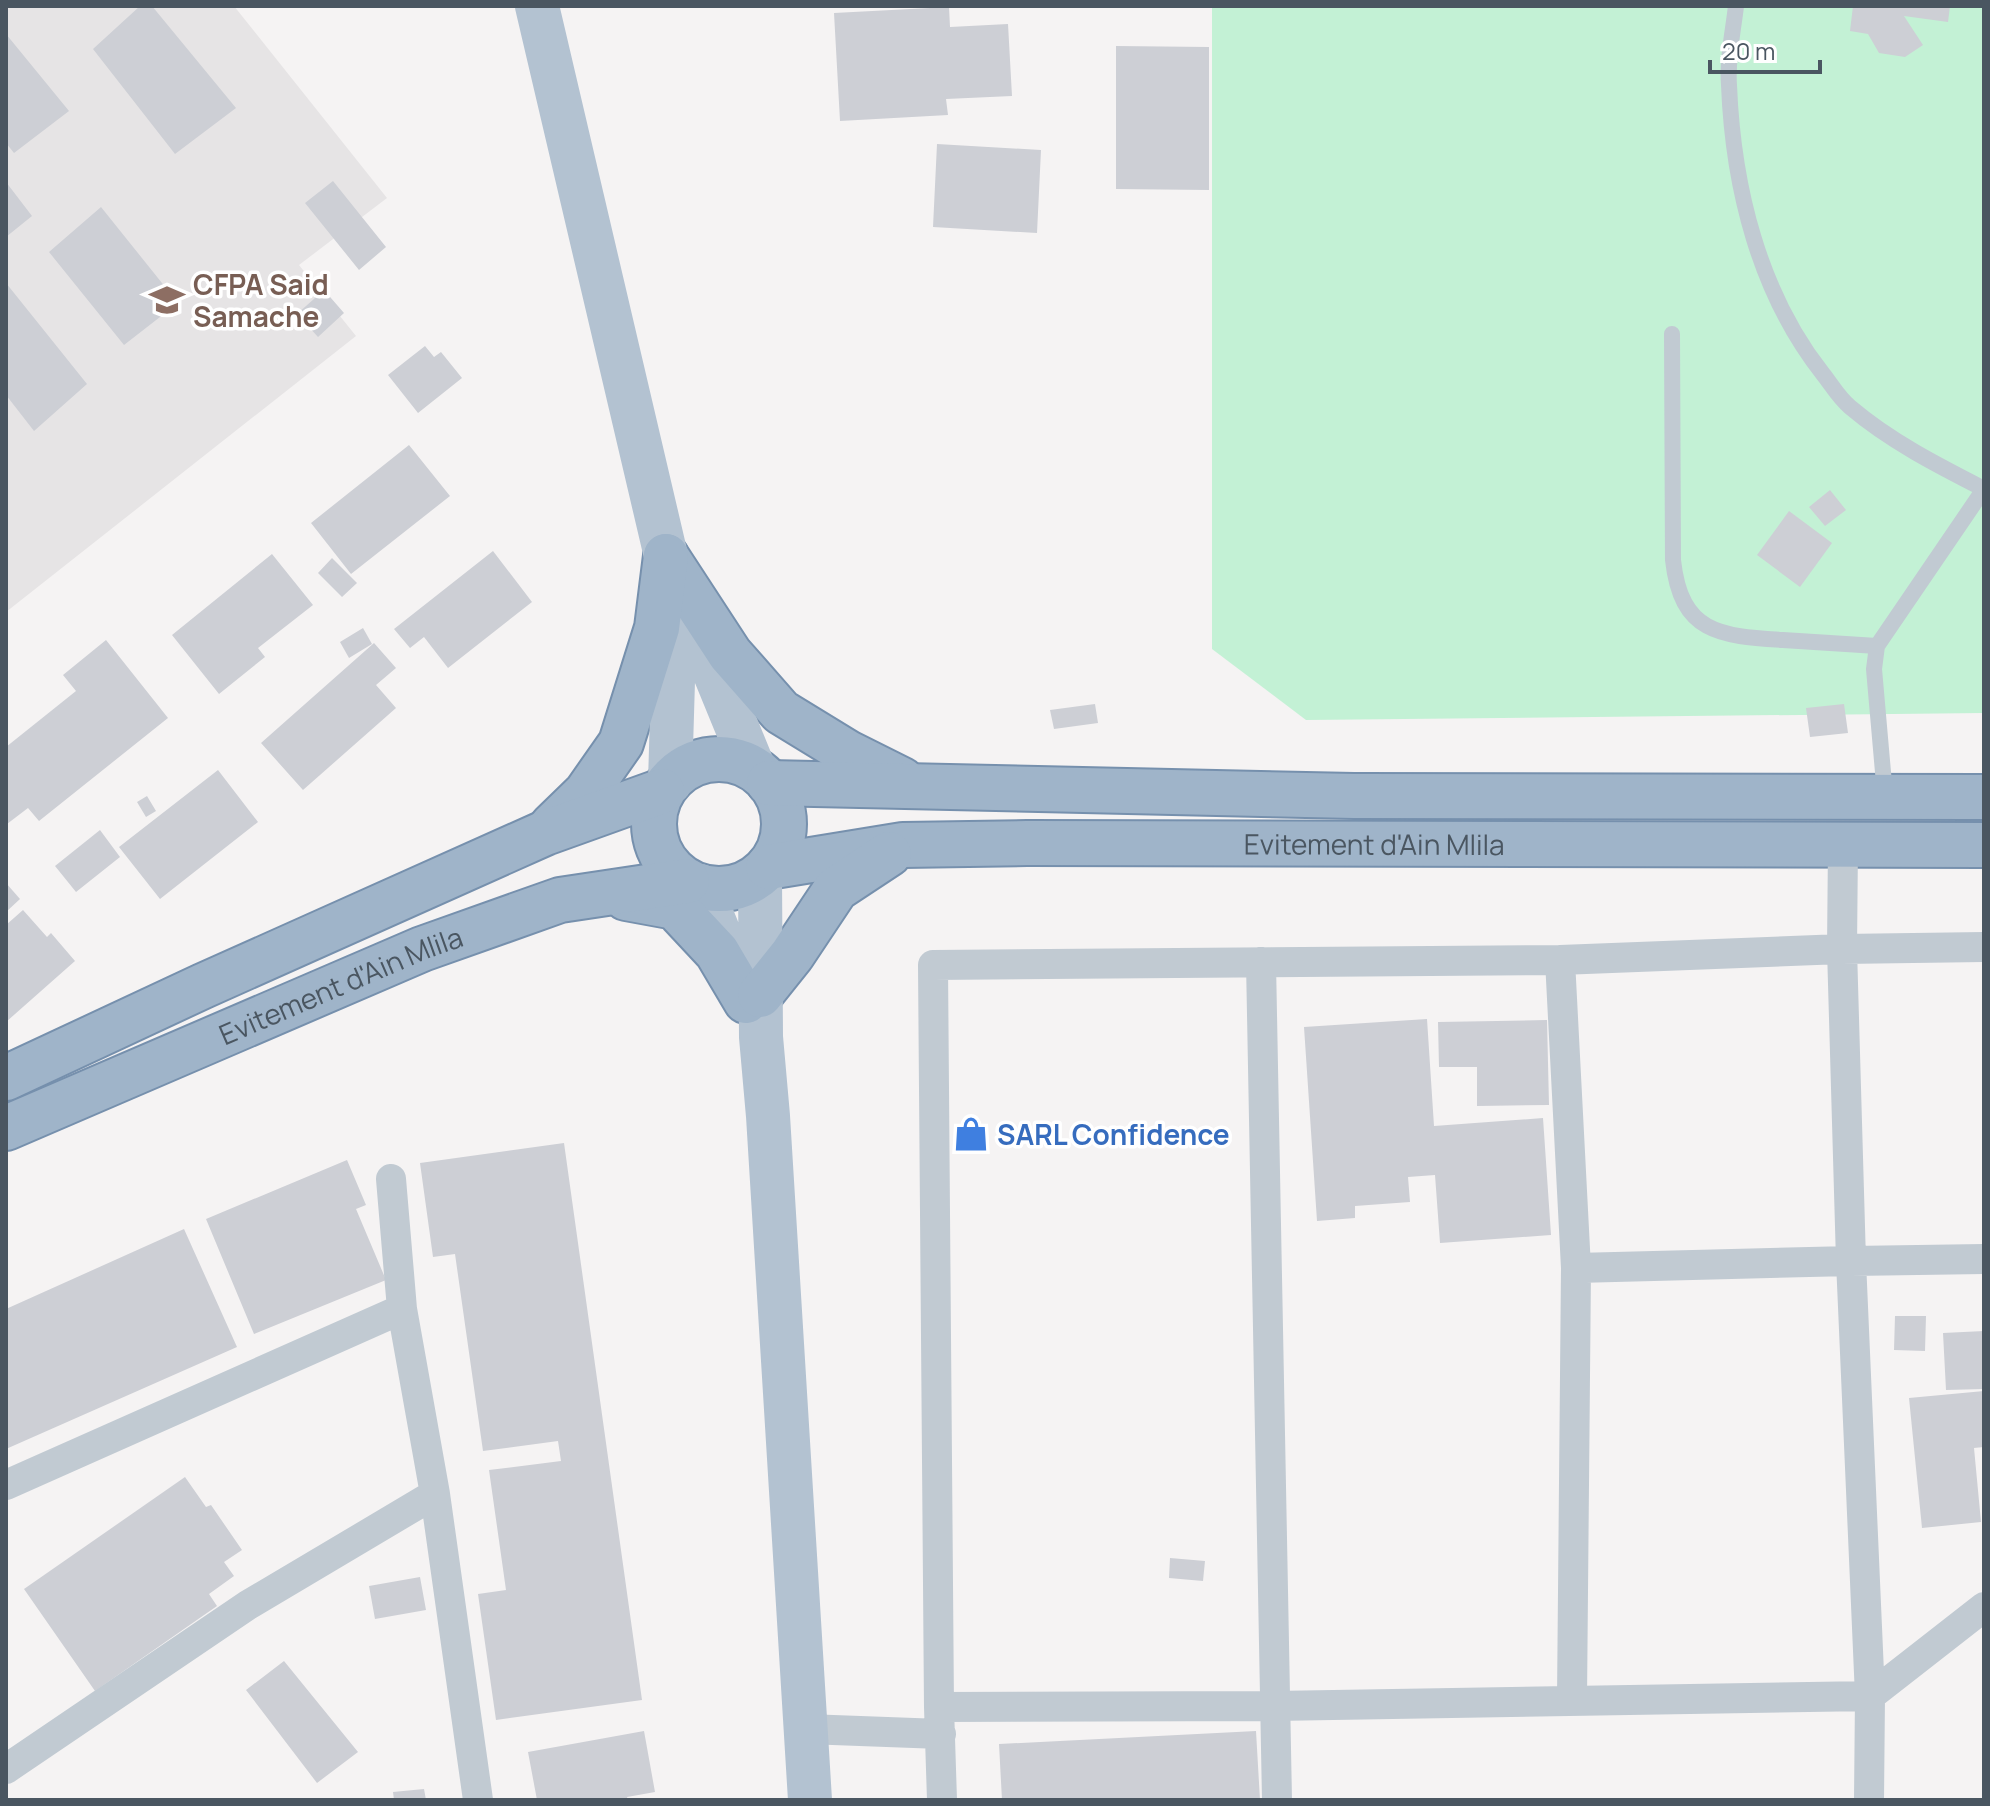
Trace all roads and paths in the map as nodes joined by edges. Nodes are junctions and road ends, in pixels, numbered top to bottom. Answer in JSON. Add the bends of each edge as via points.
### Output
{"nodes":[{"id":1,"x":537,"y":6,"type":"edge"},
{"id":2,"x":1736,"y":6,"type":"edge"},
{"id":3,"x":1672,"y":334,"type":"dead end"},
{"id":4,"x":1984,"y":489,"type":"edge"},
{"id":5,"x":666,"y":556,"type":"junction"},
{"id":6,"x":1877,"y":646,"type":"junction"},
{"id":7,"x":761,"y":776,"type":"junction"},
{"id":8,"x":666,"y":786,"type":"junction"},
{"id":9,"x":914,"y":786,"type":"junction"},
{"id":10,"x":1885,"y":796,"type":"junction"},
{"id":11,"x":1984,"y":797,"type":"edge"},
{"id":12,"x":545,"y":833,"type":"junction"},
{"id":13,"x":1843,"y":844,"type":"junction"},
{"id":14,"x":903,"y":845,"type":"junction"},
{"id":15,"x":1984,"y":845,"type":"edge"},
{"id":16,"x":764,"y":871,"type":"junction"},
{"id":17,"x":694,"y":883,"type":"junction"},
{"id":18,"x":560,"y":900,"type":"junction"},
{"id":19,"x":1984,"y":947,"type":"edge"},
{"id":20,"x":1842,"y":949,"type":"junction"},
{"id":21,"x":1560,"y":960,"type":"junction"},
{"id":22,"x":1261,"y":962,"type":"junction"},
{"id":23,"x":756,"y":1011,"type":"junction"},
{"id":24,"x":6,"y":1078,"type":"edge"},
{"id":25,"x":6,"y":1128,"type":"edge"},
{"id":26,"x":391,"y":1179,"type":"dead end"},
{"id":27,"x":1984,"y":1259,"type":"edge"},
{"id":28,"x":1851,"y":1261,"type":"junction"},
{"id":29,"x":1576,"y":1268,"type":"junction"},
{"id":30,"x":402,"y":1309,"type":"junction"},
{"id":31,"x":6,"y":1485,"type":"edge"},
{"id":32,"x":435,"y":1494,"type":"junction"},
{"id":33,"x":1984,"y":1607,"type":"edge"},
{"id":34,"x":1870,"y":1696,"type":"junction"},
{"id":35,"x":1572,"y":1699,"type":"junction"},
{"id":36,"x":1274,"y":1706,"type":"junction"},
{"id":37,"x":940,"y":1721,"type":"junction"},
{"id":38,"x":806,"y":1729,"type":"junction"},
{"id":39,"x":6,"y":1769,"type":"edge"},
{"id":40,"x":478,"y":1800,"type":"edge"},
{"id":41,"x":810,"y":1800,"type":"edge"},
{"id":42,"x":942,"y":1800,"type":"edge"},
{"id":43,"x":1277,"y":1800,"type":"edge"},
{"id":44,"x":1869,"y":1800,"type":"edge"}],
"edges":[{"from":1,"to":5,"type":"main road"},
{"from":2,"to":4,"type":"lane","via":[[1728,82],[1735,150],[1752,235],[1773,293],[1801,346],[1848,405],[1918,455]]},
{"from":3,"to":6,"type":"lane","via":[[1673,560],[1676,588],[1690,612],[1709,628],[1734,637]]},
{"from":4,"to":6,"type":"lane"},
{"from":5,"to":7,"type":"main road"},
{"from":5,"to":8,"type":"main road","via":[[674,647]]},
{"from":5,"to":9,"type":"highway","via":[[730,654],[781,712]]},
{"from":5,"to":12,"type":"highway","via":[[657,628],[621,743],[586,793]]},
{"from":6,"to":10,"type":"lane","via":[[1874,669]]},
{"from":7,"to":8,"type":"highway","via":[[735,761],[714,759],[694,764]]},
{"from":7,"to":9,"type":"highway","name":"Evitement d'Ain Mlila"},
{"from":7,"to":16,"type":"highway","via":[[780,801],[784,821],[782,841]]},
{"from":8,"to":12,"type":"highway","name":"Evitement d'Ain Mlila"},
{"from":8,"to":17,"type":"highway","via":[[654,815],[656,841],[673,871]]},
{"from":9,"to":10,"type":"highway","name":"Evitement d'Ain Mlila","via":[[1354,796]]},
{"from":10,"to":11,"type":"highway","name":"Evitement d'Ain Mlila"},
{"from":12,"to":24,"type":"highway","name":"Evitement d'Ain Mlila"},
{"from":13,"to":14,"type":"highway","name":"Evitement d'Ain Mlila"},
{"from":13,"to":15,"type":"highway","name":"Evitement d'Ain Mlila"},
{"from":13,"to":20,"type":"street"},
{"from":14,"to":16,"type":"highway","name":"Evitement d'Ain Mlila"},
{"from":14,"to":23,"type":"highway","via":[[836,889]]},
{"from":16,"to":17,"type":"highway","via":[[737,887],[711,889]]},
{"from":16,"to":23,"type":"main road"},
{"from":17,"to":18,"type":"highway","name":"Evitement d'Ain Mlila"},
{"from":17,"to":23,"type":"main road"},
{"from":18,"to":23,"type":"highway","via":[[616,896],[675,907],[717,952]]},
{"from":18,"to":25,"type":"highway","name":"Evitement d'Ain Mlila","via":[[422,949]]},
{"from":19,"to":20,"type":"street"},
{"from":20,"to":21,"type":"street"},
{"from":20,"to":28,"type":"street"},
{"from":21,"to":22,"type":"street"},
{"from":21,"to":29,"type":"street"},
{"from":22,"to":36,"type":"street"},
{"from":22,"to":37,"type":"street","via":[[933,965]]},
{"from":23,"to":38,"type":"main road"},
{"from":26,"to":30,"type":"street"},
{"from":27,"to":28,"type":"street"},
{"from":28,"to":29,"type":"street"},
{"from":28,"to":34,"type":"street"},
{"from":29,"to":35,"type":"street"},
{"from":30,"to":31,"type":"street"},
{"from":30,"to":32,"type":"street"},
{"from":32,"to":39,"type":"street","via":[[248,1605]]},
{"from":32,"to":40,"type":"street"},
{"from":33,"to":34,"type":"street"},
{"from":34,"to":35,"type":"street"},
{"from":34,"to":44,"type":"street"},
{"from":35,"to":36,"type":"street"},
{"from":36,"to":37,"type":"street"},
{"from":36,"to":43,"type":"street"},
{"from":37,"to":38,"type":"street"},
{"from":37,"to":42,"type":"street"},
{"from":38,"to":41,"type":"main road"}]}
